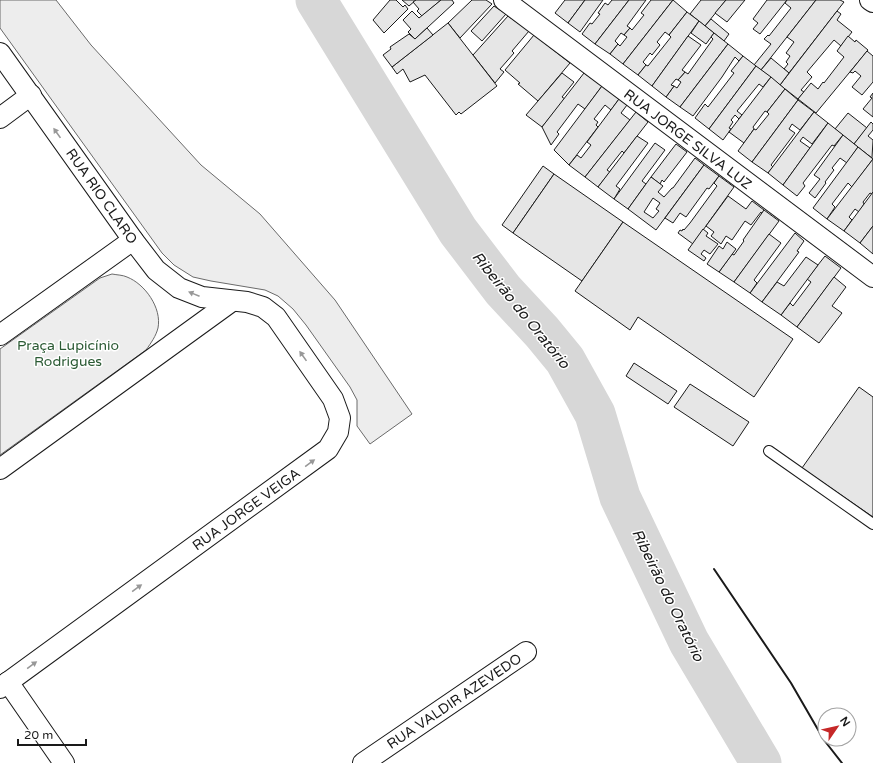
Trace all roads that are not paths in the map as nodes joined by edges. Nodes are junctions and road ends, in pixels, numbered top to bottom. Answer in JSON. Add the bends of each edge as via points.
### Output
{"nodes":[{"id":1,"x":504,"y":0,"type":"edge"},
{"id":2,"x":870,"y":0,"type":"edge"},
{"id":3,"x":873,"y":2,"type":"edge"},
{"id":4,"x":0,"y":53,"type":"edge"},
{"id":5,"x":31,"y":95,"type":"junction"},
{"id":6,"x":0,"y":118,"type":"edge"},
{"id":7,"x":133,"y":240,"type":"junction"},
{"id":8,"x":873,"y":277,"type":"edge"},
{"id":9,"x":232,"y":301,"type":"junction"},
{"id":10,"x":0,"y":335,"type":"edge"},
{"id":11,"x":769,"y":451,"type":"dead end"},
{"id":12,"x":0,"y":469,"type":"edge"},
{"id":13,"x":873,"y":524,"type":"edge"},
{"id":14,"x":526,"y":652,"type":"dead end"},
{"id":15,"x":4,"y":685,"type":"edge"},
{"id":16,"x":64,"y":763,"type":"edge"},
{"id":17,"x":363,"y":763,"type":"edge"}],
"edges":[{"from":1,"to":8,"type":"street","name":"RUA JORGE SILVA LUZ"},
{"from":2,"to":3,"type":"street"},
{"from":4,"to":5,"type":"street","name":"RUA RIO CLARO"},
{"from":5,"to":6,"type":"street"},
{"from":7,"to":5,"type":"street","name":"RUA RIO CLARO","one_way":true},
{"from":9,"to":7,"type":"street","name":"RUA RIO CLARO","one_way":true,"via":[[202,297],[179,288],[156,270]]},
{"from":7,"to":10,"type":"street"},
{"from":9,"to":12,"type":"street"},
{"from":15,"to":9,"type":"street","name":"RUA JORGE VEIGA","one_way":true,"via":[[328,449],[338,432],[340,418],[333,398],[276,317],[263,307]]},
{"from":11,"to":13,"type":"lane"},
{"from":14,"to":17,"type":"street","name":"RUA VALDIR AZEVEDO"},
{"from":15,"to":16,"type":"street"}]}
